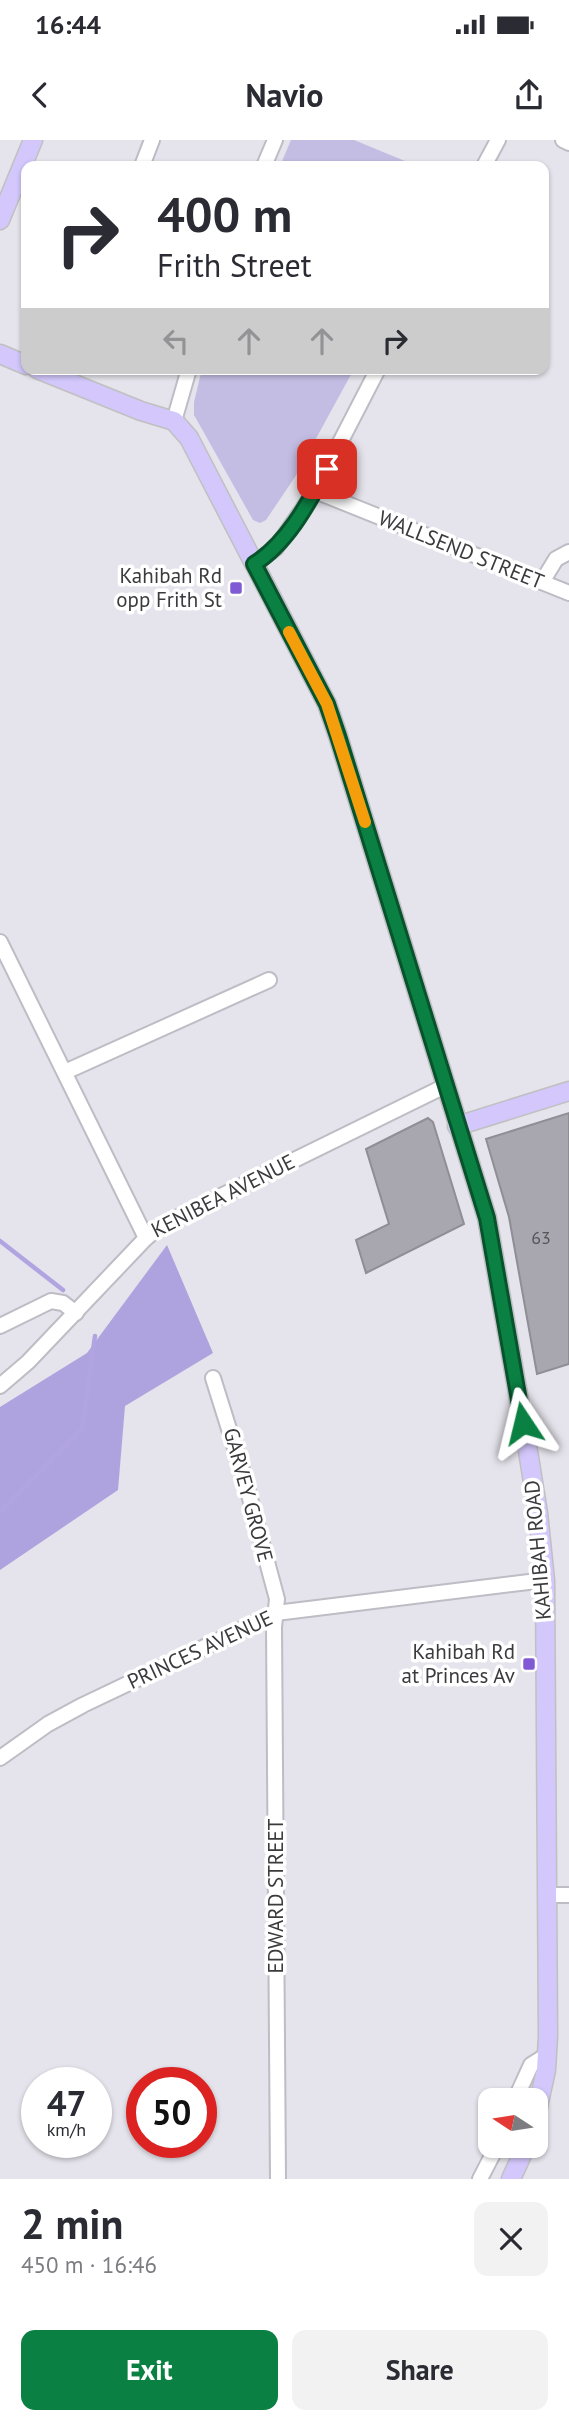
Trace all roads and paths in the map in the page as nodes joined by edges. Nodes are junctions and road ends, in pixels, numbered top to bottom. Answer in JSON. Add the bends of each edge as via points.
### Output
{"nodes":[{"id":1,"x":33,"y":140,"type":"edge"},
{"id":2,"x":152,"y":140,"type":"edge"},
{"id":3,"x":275,"y":140,"type":"edge"},
{"id":4,"x":498,"y":140,"type":"edge"},
{"id":5,"x":563,"y":140,"type":"edge"},
{"id":6,"x":569,"y":143,"type":"edge"},
{"id":7,"x":24,"y":161,"type":"edge"},
{"id":8,"x":144,"y":161,"type":"edge"},
{"id":9,"x":266,"y":161,"type":"edge"},
{"id":10,"x":487,"y":161,"type":"edge"},
{"id":11,"x":21,"y":169,"type":"edge"},
{"id":12,"x":0,"y":220,"type":"edge"},
{"id":13,"x":0,"y":354,"type":"edge"},
{"id":14,"x":21,"y":363,"type":"edge"},
{"id":15,"x":62,"y":375,"type":"edge"},
{"id":16,"x":187,"y":375,"type":"edge"},
{"id":17,"x":375,"y":375,"type":"edge"},
{"id":18,"x":174,"y":421,"type":"junction"},
{"id":19,"x":315,"y":491,"type":"junction"},
{"id":20,"x":569,"y":552,"type":"edge"},
{"id":21,"x":254,"y":564,"type":"junction"},
{"id":22,"x":542,"y":582,"type":"junction"},
{"id":23,"x":569,"y":593,"type":"edge"},
{"id":24,"x":0,"y":942,"type":"edge"},
{"id":25,"x":269,"y":980,"type":"dead end"},
{"id":26,"x":65,"y":1072,"type":"junction"},
{"id":27,"x":445,"y":1086,"type":"junction"},
{"id":28,"x":569,"y":1091,"type":"edge"},
{"id":29,"x":457,"y":1126,"type":"junction"},
{"id":30,"x":146,"y":1238,"type":"junction"},
{"id":31,"x":76,"y":1313,"type":"junction"},
{"id":32,"x":0,"y":1326,"type":"edge"},
{"id":33,"x":213,"y":1378,"type":"dead end"},
{"id":34,"x":0,"y":1386,"type":"edge"},
{"id":35,"x":545,"y":1580,"type":"junction"},
{"id":36,"x":276,"y":1613,"type":"junction"},
{"id":37,"x":0,"y":1758,"type":"edge"},
{"id":38,"x":548,"y":1895,"type":"junction"},
{"id":39,"x":569,"y":1895,"type":"edge"},
{"id":40,"x":547,"y":2055,"type":"junction"},
{"id":41,"x":520,"y":2088,"type":"edge"},
{"id":42,"x":541,"y":2088,"type":"edge"},
{"id":43,"x":491,"y":2158,"type":"edge"},
{"id":44,"x":520,"y":2158,"type":"edge"},
{"id":45,"x":278,"y":2179,"type":"edge"},
{"id":46,"x":480,"y":2179,"type":"edge"},
{"id":47,"x":510,"y":2179,"type":"edge"}],
"edges":[{"from":1,"to":7,"type":"main road"},
{"from":2,"to":8,"type":"street"},
{"from":3,"to":9,"type":"street"},
{"from":4,"to":10,"type":"street"},
{"from":5,"to":6,"type":"street"},
{"from":11,"to":12,"type":"main road"},
{"from":13,"to":14,"type":"main road"},
{"from":15,"to":18,"type":"main road"},
{"from":16,"to":18,"type":"street"},
{"from":17,"to":19,"type":"street"},
{"from":18,"to":21,"type":"main road","name":"KAHIBAH ROAD","via":[[189,438]]},
{"from":19,"to":21,"type":"street","via":[[276,548]]},
{"from":19,"to":22,"type":"street","name":"WALLSEND STREET"},
{"from":20,"to":22,"type":"street","via":[[556,559]]},
{"from":21,"to":27,"type":"main road","name":"KAHIBAH ROAD","via":[[327,704]]},
{"from":22,"to":23,"type":"street","name":"WALLSEND STREET"},
{"from":24,"to":26,"type":"street","name":"KENIBEA AVENUE"},
{"from":25,"to":26,"type":"street"},
{"from":26,"to":30,"type":"street","name":"KENIBEA AVENUE"},
{"from":27,"to":29,"type":"main road","name":"KAHIBAH ROAD"},
{"from":27,"to":30,"type":"street","name":"KENIBEA AVENUE","via":[[178,1217]]},
{"from":28,"to":29,"type":"main road"},
{"from":29,"to":35,"type":"main road","name":"KAHIBAH ROAD","via":[[487,1218],[538,1513]]},
{"from":30,"to":31,"type":"street"},
{"from":31,"to":32,"type":"street","via":[[51,1301]]},
{"from":31,"to":34,"type":"street"},
{"from":33,"to":36,"type":"street","name":"GARVEY GROVE","via":[[249,1493],[277,1599]]},
{"from":35,"to":36,"type":"street","name":"PRINCES AVENUE"},
{"from":35,"to":38,"type":"main road","name":"KAHIBAH ROAD"},
{"from":36,"to":37,"type":"street","name":"PRINCES AVENUE","via":[[83,1705]]},
{"from":36,"to":45,"type":"street","name":"EDWARD STREET"},
{"from":38,"to":39,"type":"street"},
{"from":38,"to":40,"type":"main road","name":"KAHIBAH ROAD"},
{"from":40,"to":41,"type":"street","via":[[531,2065]]},
{"from":40,"to":42,"type":"main road","name":"KAHIBAH ROAD"},
{"from":43,"to":46,"type":"street"},
{"from":44,"to":47,"type":"main road"}]}
